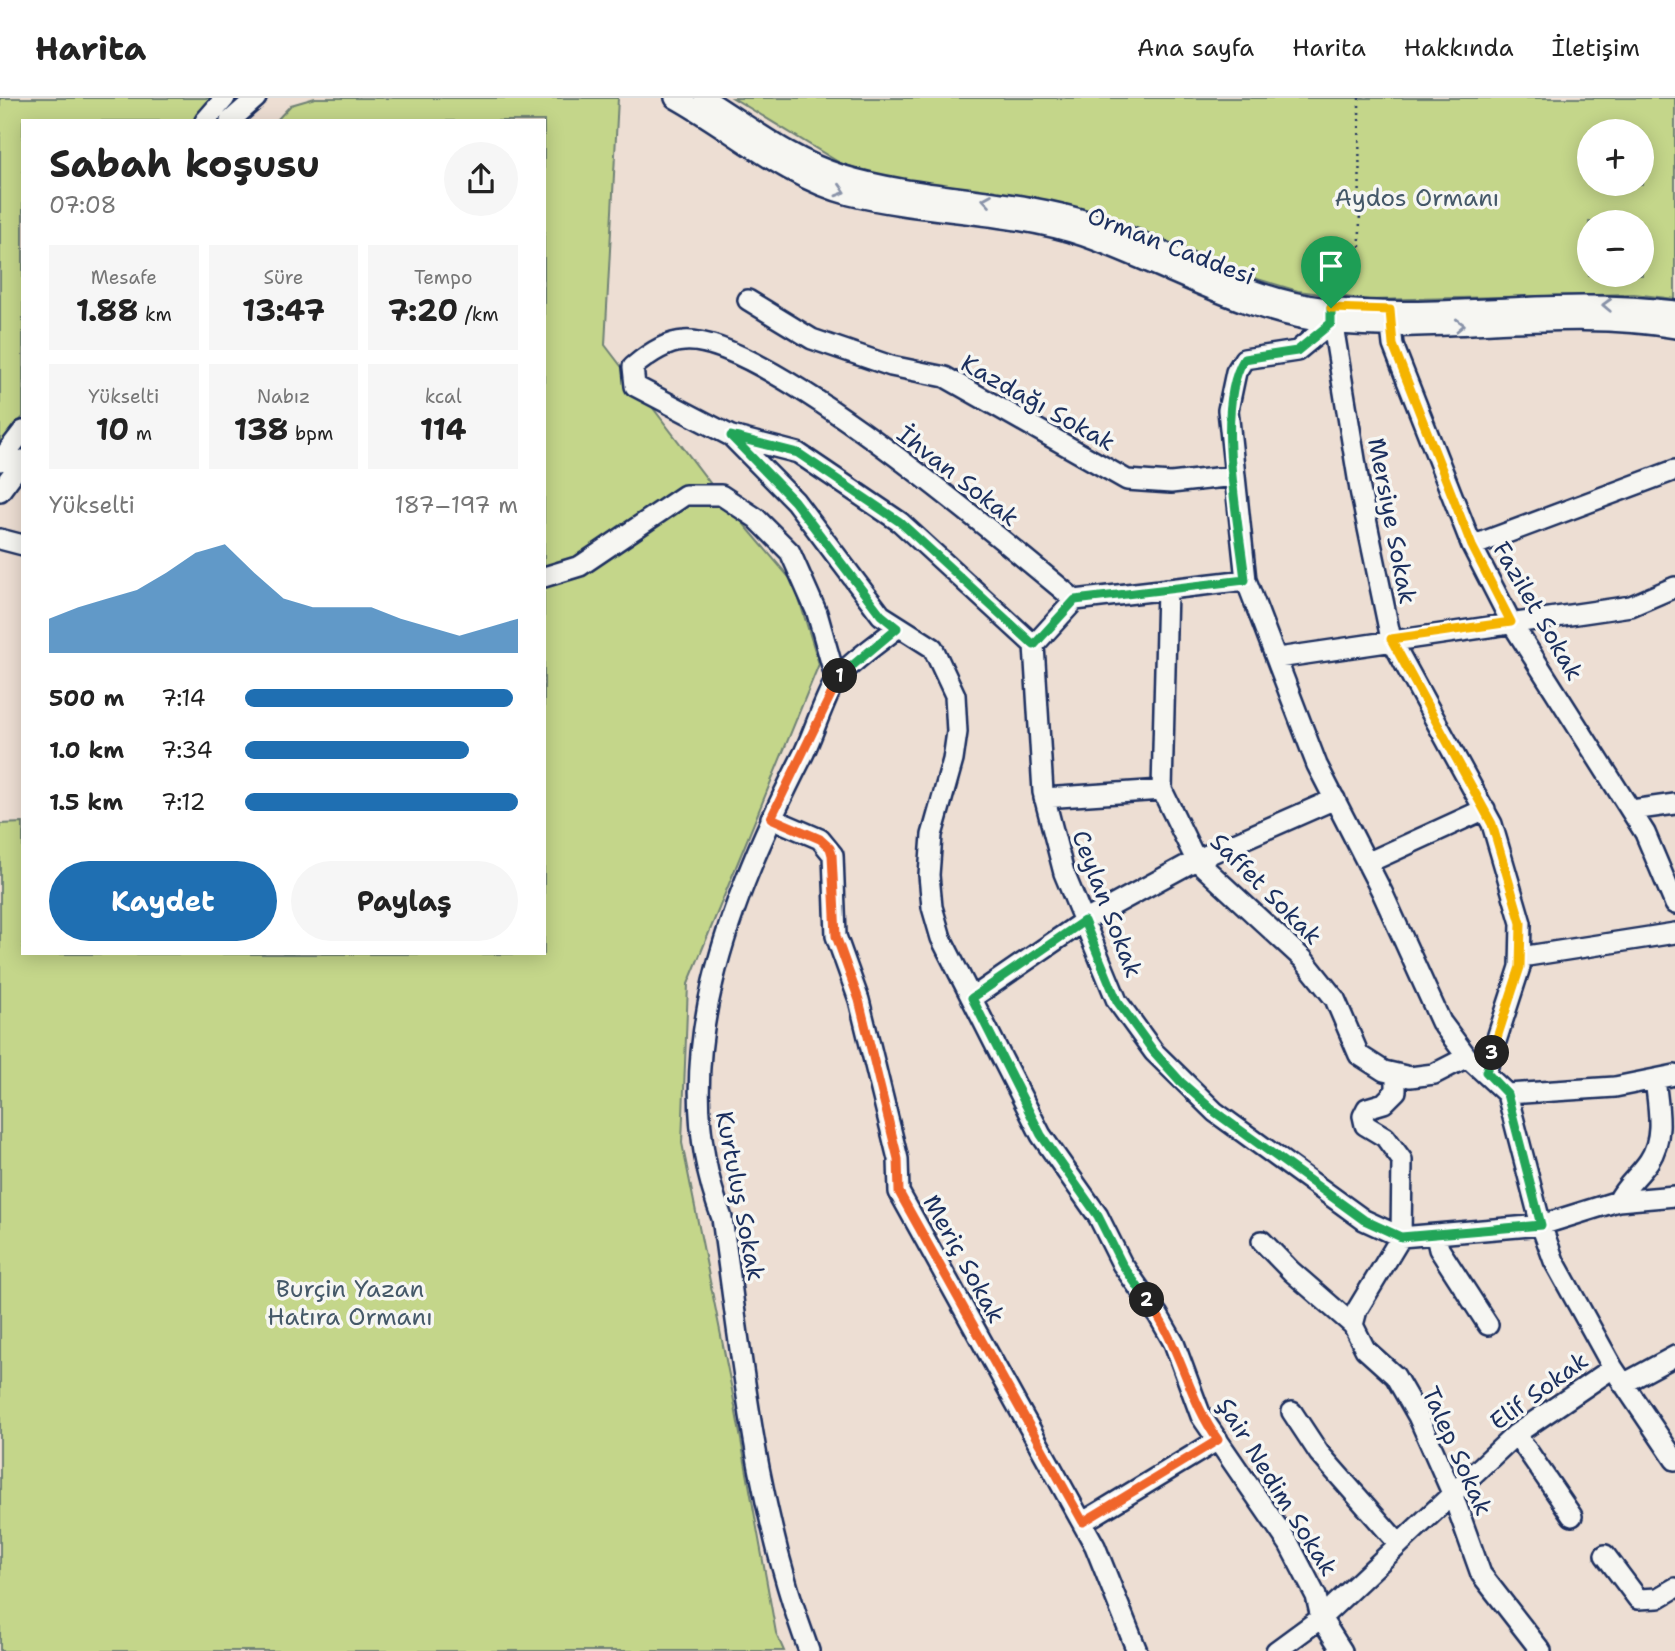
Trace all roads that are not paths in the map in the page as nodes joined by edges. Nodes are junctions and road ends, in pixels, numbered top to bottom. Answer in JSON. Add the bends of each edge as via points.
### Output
{"nodes":[{"id":1,"x":225,"y":98,"type":"edge"},
{"id":2,"x":256,"y":98,"type":"edge"},
{"id":3,"x":676,"y":98,"type":"edge"},
{"id":4,"x":704,"y":98,"type":"edge"},
{"id":5,"x":207,"y":119,"type":"edge"},
{"id":6,"x":232,"y":119,"type":"edge"},
{"id":7,"x":748,"y":300,"type":"dead end"},
{"id":8,"x":1675,"y":311,"type":"edge"},
{"id":9,"x":1331,"y":316,"type":"junction"},
{"id":10,"x":1391,"y":319,"type":"junction"},
{"id":11,"x":1675,"y":328,"type":"edge"},
{"id":12,"x":650,"y":352,"type":"joint"},
{"id":13,"x":21,"y":434,"type":"edge"},
{"id":14,"x":731,"y":436,"type":"junction"},
{"id":15,"x":0,"y":461,"type":"edge"},
{"id":16,"x":21,"y":463,"type":"edge"},
{"id":17,"x":1675,"y":470,"type":"edge"},
{"id":18,"x":1234,"y":476,"type":"junction"},
{"id":19,"x":0,"y":491,"type":"edge"},
{"id":20,"x":0,"y":539,"type":"edge"},
{"id":21,"x":21,"y":544,"type":"edge"},
{"id":22,"x":1472,"y":546,"type":"junction"},
{"id":23,"x":546,"y":576,"type":"edge"},
{"id":24,"x":1245,"y":580,"type":"junction"},
{"id":25,"x":1675,"y":587,"type":"edge"},
{"id":26,"x":1167,"y":589,"type":"junction"},
{"id":27,"x":1075,"y":600,"type":"junction"},
{"id":28,"x":1511,"y":622,"type":"junction"},
{"id":29,"x":897,"y":628,"type":"junction"},
{"id":30,"x":1391,"y":639,"type":"junction"},
{"id":31,"x":1034,"y":645,"type":"junction"},
{"id":32,"x":1278,"y":658,"type":"junction"},
{"id":33,"x":836,"y":680,"type":"junction"},
{"id":34,"x":1162,"y":790,"type":"junction"},
{"id":35,"x":1044,"y":798,"type":"junction"},
{"id":36,"x":1335,"y":799,"type":"junction"},
{"id":37,"x":1675,"y":804,"type":"edge"},
{"id":38,"x":1485,"y":809,"type":"junction"},
{"id":39,"x":1632,"y":810,"type":"junction"},
{"id":40,"x":771,"y":818,"type":"junction"},
{"id":41,"x":1196,"y":860,"type":"junction"},
{"id":42,"x":1367,"y":863,"type":"junction"},
{"id":43,"x":1675,"y":904,"type":"edge"},
{"id":44,"x":1084,"y":921,"type":"junction"},
{"id":45,"x":1675,"y":933,"type":"edge"},
{"id":46,"x":1521,"y":957,"type":"junction"},
{"id":47,"x":972,"y":998,"type":"junction"},
{"id":48,"x":1467,"y":1057,"type":"junction"},
{"id":49,"x":1486,"y":1072,"type":"junction"},
{"id":50,"x":1675,"y":1075,"type":"edge"},
{"id":51,"x":1396,"y":1076,"type":"junction"},
{"id":52,"x":1655,"y":1079,"type":"junction"},
{"id":53,"x":1507,"y":1094,"type":"junction"},
{"id":54,"x":1675,"y":1196,"type":"edge"},
{"id":55,"x":1618,"y":1201,"type":"junction"},
{"id":56,"x":1541,"y":1225,"type":"junction"},
{"id":57,"x":1436,"y":1236,"type":"junction"},
{"id":58,"x":1401,"y":1237,"type":"junction"},
{"id":59,"x":1262,"y":1241,"type":"dead end"},
{"id":60,"x":1353,"y":1325,"type":"junction"},
{"id":61,"x":1488,"y":1325,"type":"dead end"},
{"id":62,"x":1675,"y":1356,"type":"edge"},
{"id":63,"x":1618,"y":1376,"type":"junction"},
{"id":64,"x":1292,"y":1412,"type":"dead end"},
{"id":65,"x":1516,"y":1434,"type":"junction"},
{"id":66,"x":1218,"y":1440,"type":"junction"},
{"id":67,"x":1675,"y":1460,"type":"edge"},
{"id":68,"x":1452,"y":1493,"type":"junction"},
{"id":69,"x":1572,"y":1516,"type":"dead end"},
{"id":70,"x":1083,"y":1522,"type":"junction"},
{"id":71,"x":1399,"y":1544,"type":"junction"},
{"id":72,"x":1605,"y":1555,"type":"dead end"},
{"id":73,"x":1675,"y":1588,"type":"edge"},
{"id":74,"x":1321,"y":1618,"type":"junction"},
{"id":75,"x":809,"y":1651,"type":"edge"},
{"id":76,"x":1137,"y":1651,"type":"edge"},
{"id":77,"x":1276,"y":1651,"type":"edge"},
{"id":78,"x":1342,"y":1651,"type":"edge"},
{"id":79,"x":1541,"y":1651,"type":"edge"}],
"edges":[{"from":1,"to":5,"type":"street"},
{"from":2,"to":6,"type":"street"},
{"from":3,"to":9,"type":"street","name":"Orman Caddesi","one_way":true,"via":[[796,174],[827,187],[872,199],[1028,222],[1082,236],[1220,294],[1292,317]]},
{"from":9,"to":4,"type":"street","name":"Orman Caddesi","one_way":true,"via":[[1246,289],[1088,222],[843,176],[783,149]]},
{"from":7,"to":18,"type":"street","name":"Kazdağı Sokak","via":[[811,339],[891,366],[945,377],[1127,480],[1171,483]]},
{"from":8,"to":10,"type":"street","name":"Orman Caddesi","one_way":true,"via":[[1611,304]]},
{"from":9,"to":10,"type":"street","name":"Orman Caddesi"},
{"from":9,"to":18,"type":"street","via":[[1297,351],[1244,359],[1236,372],[1228,410]]},
{"from":9,"to":30,"type":"street","name":"Mersiye Sokak"},
{"from":10,"to":11,"type":"street","name":"Orman Caddesi","one_way":true},
{"from":10,"to":22,"type":"street","name":"Fazilet Sokak","via":[[1393,345]]},
{"from":12,"to":14,"type":"street","name":"Şair Nedim Sokak","via":[[633,367],[635,386]]},
{"from":12,"to":27,"type":"street","name":"İhvan Sokak","via":[[685,340],[764,366],[924,476]]},
{"from":13,"to":15,"type":"street"},
{"from":14,"to":29,"type":"street","name":"Şair Nedim Sokak","via":[[794,501],[881,615]]},
{"from":14,"to":31,"type":"street","via":[[798,453],[900,522]]},
{"from":16,"to":19,"type":"street"},
{"from":17,"to":22,"type":"street"},
{"from":18,"to":24,"type":"street"},
{"from":20,"to":21,"type":"street"},
{"from":22,"to":28,"type":"street","name":"Fazilet Sokak"},
{"from":23,"to":33,"type":"street","via":[[580,566],[685,495],[722,495],[790,552],[817,613]]},
{"from":24,"to":26,"type":"street"},
{"from":24,"to":32,"type":"street"},
{"from":25,"to":28,"type":"street","via":[[1631,606]]},
{"from":26,"to":27,"type":"street"},
{"from":26,"to":34,"type":"street","name":"Saffet Sokak"},
{"from":27,"to":31,"type":"street"},
{"from":28,"to":30,"type":"street"},
{"from":28,"to":39,"type":"street","name":"Fazilet Sokak"},
{"from":29,"to":33,"type":"street","name":"Kurtuluş Sokak"},
{"from":29,"to":47,"type":"street","name":"Şair Nedim Sokak","via":[[933,648],[955,695],[953,760],[932,835],[929,875],[941,938]]},
{"from":30,"to":32,"type":"street"},
{"from":30,"to":38,"type":"street","name":"Mersiye Sokak"},
{"from":31,"to":35,"type":"street","name":"Ceylan Sokak"},
{"from":32,"to":36,"type":"street","via":[[1317,765]]},
{"from":33,"to":40,"type":"street","name":"Kurtuluş Sokak"},
{"from":34,"to":35,"type":"street"},
{"from":34,"to":41,"type":"street","name":"Saffet Sokak"},
{"from":35,"to":44,"type":"street","name":"Ceylan Sokak","via":[[1064,873]]},
{"from":36,"to":41,"type":"street"},
{"from":36,"to":42,"type":"street"},
{"from":37,"to":39,"type":"street"},
{"from":38,"to":42,"type":"street"},
{"from":38,"to":46,"type":"street","name":"Mersiye Sokak","via":[[1521,923]]},
{"from":39,"to":43,"type":"street","name":"Fazilet Sokak"},
{"from":40,"to":70,"type":"street","name":"Meriç Sokak","via":[[830,848],[835,868],[836,936],[859,1000],[898,1159],[899,1192]]},
{"from":40,"to":75,"type":"street","name":"Kurtuluş Sokak","via":[[749,867],[707,1002],[697,1088],[698,1125],[722,1218],[759,1480]]},
{"from":41,"to":44,"type":"street"},
{"from":41,"to":51,"type":"street","name":"Saffet Sokak","via":[[1303,959],[1335,999],[1359,1055]]},
{"from":42,"to":48,"type":"street","via":[[1441,1022]]},
{"from":44,"to":47,"type":"street"},
{"from":44,"to":58,"type":"street","name":"Ceylan Sokak","via":[[1117,1001],[1181,1082],[1352,1213]]},
{"from":45,"to":46,"type":"street"},
{"from":46,"to":49,"type":"street","name":"Mersiye Sokak"},
{"from":47,"to":66,"type":"street","name":"Şair Nedim Sokak","via":[[1041,1135],[1098,1216],[1122,1264],[1174,1343],[1201,1416]]},
{"from":48,"to":49,"type":"street"},
{"from":48,"to":51,"type":"street","via":[[1434,1074]]},
{"from":49,"to":53,"type":"street"},
{"from":50,"to":52,"type":"street"},
{"from":51,"to":58,"type":"street","via":[[1396,1091],[1367,1108],[1363,1116],[1365,1125],[1385,1137],[1402,1160]]},
{"from":52,"to":53,"type":"street","via":[[1615,1087]]},
{"from":52,"to":55,"type":"street","via":[[1660,1124],[1657,1144]]},
{"from":53,"to":56,"type":"street"},
{"from":54,"to":55,"type":"street","name":"Ceylan Sokak"},
{"from":55,"to":56,"type":"street","name":"Ceylan Sokak"},
{"from":56,"to":57,"type":"street","name":"Ceylan Sokak"},
{"from":56,"to":63,"type":"street","via":[[1554,1261]]},
{"from":57,"to":58,"type":"street","name":"Ceylan Sokak"},
{"from":57,"to":61,"type":"street","via":[[1439,1249]]},
{"from":58,"to":60,"type":"street","via":[[1357,1310]]},
{"from":59,"to":60,"type":"street","name":"Talep Sokak"},
{"from":60,"to":68,"type":"street","name":"Talep Sokak","via":[[1365,1349],[1405,1393]]},
{"from":62,"to":63,"type":"street","name":"Elif Sokak"},
{"from":63,"to":65,"type":"street","name":"Elif Sokak"},
{"from":63,"to":67,"type":"street"},
{"from":64,"to":71,"type":"street","via":[[1319,1453]]},
{"from":65,"to":68,"type":"street","name":"Elif Sokak"},
{"from":65,"to":69,"type":"street"},
{"from":66,"to":70,"type":"street"},
{"from":66,"to":74,"type":"street","name":"Şair Nedim Sokak","via":[[1289,1544],[1316,1596]]},
{"from":68,"to":71,"type":"street","name":"Elif Sokak"},
{"from":68,"to":79,"type":"street","name":"Talep Sokak","via":[[1481,1574]]},
{"from":70,"to":76,"type":"street","name":"Meriç Sokak"},
{"from":71,"to":74,"type":"street","name":"Elif Sokak"},
{"from":72,"to":73,"type":"street","via":[[1638,1599],[1658,1598]]},
{"from":74,"to":77,"type":"street","name":"Elif Sokak"},
{"from":74,"to":78,"type":"street","name":"Şair Nedim Sokak"}]}
